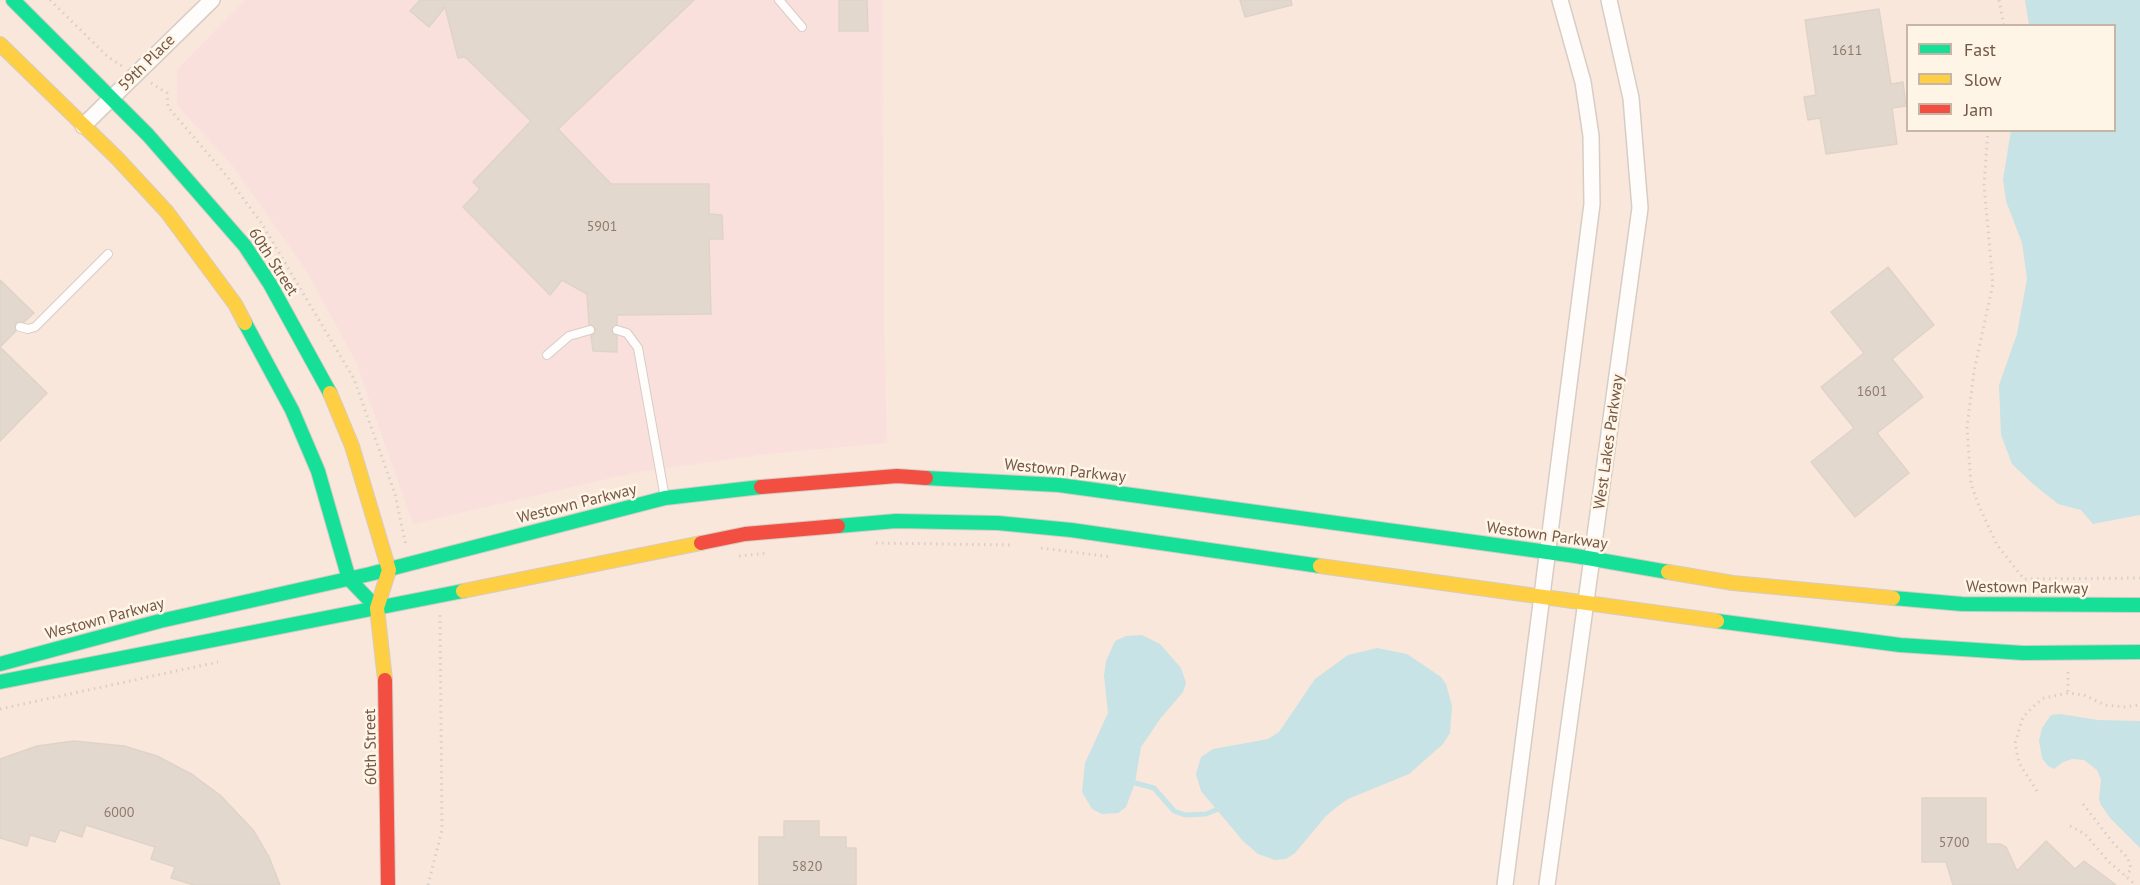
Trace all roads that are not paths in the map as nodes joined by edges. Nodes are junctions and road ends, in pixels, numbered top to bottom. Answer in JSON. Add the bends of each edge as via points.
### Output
{"nodes":[{"id":1,"x":13,"y":0,"type":"edge"},
{"id":2,"x":212,"y":0,"type":"edge"},
{"id":3,"x":779,"y":0,"type":"edge"},
{"id":4,"x":1560,"y":0,"type":"edge"},
{"id":5,"x":1609,"y":0,"type":"edge"},
{"id":6,"x":802,"y":27,"type":"dead end"},
{"id":7,"x":0,"y":44,"type":"edge"},
{"id":8,"x":112,"y":98,"type":"junction"},
{"id":9,"x":83,"y":126,"type":"junction"},
{"id":10,"x":108,"y":254,"type":"dead end"},
{"id":11,"x":20,"y":327,"type":"dead end"},
{"id":12,"x":590,"y":330,"type":"dead end"},
{"id":13,"x":617,"y":330,"type":"dead end"},
{"id":14,"x":547,"y":355,"type":"dead end"},
{"id":15,"x":665,"y":498,"type":"junction"},
{"id":16,"x":1548,"y":553,"type":"junction"},
{"id":17,"x":1593,"y":559,"type":"junction"},
{"id":18,"x":389,"y":570,"type":"junction"},
{"id":19,"x":349,"y":579,"type":"junction"},
{"id":20,"x":1541,"y":598,"type":"junction"},
{"id":21,"x":1587,"y":603,"type":"junction"},
{"id":22,"x":2140,"y":605,"type":"edge"},
{"id":23,"x":377,"y":609,"type":"junction"},
{"id":24,"x":2140,"y":652,"type":"edge"},
{"id":25,"x":0,"y":664,"type":"edge"},
{"id":26,"x":0,"y":682,"type":"edge"},
{"id":27,"x":388,"y":885,"type":"edge"},
{"id":28,"x":1505,"y":885,"type":"edge"},
{"id":29,"x":1547,"y":885,"type":"edge"}],
"edges":[{"from":1,"to":8,"type":"street","name":"60th Street"},
{"from":2,"to":8,"type":"street","name":"59th Place"},
{"from":3,"to":6,"type":"lane"},
{"from":4,"to":16,"type":"street","via":[[1582,82],[1591,136],[1592,204]]},
{"from":5,"to":17,"type":"street","name":"West Lakes Parkway","via":[[1631,98],[1640,208]]},
{"from":7,"to":9,"type":"street"},
{"from":8,"to":9,"type":"street","name":"59th Place"},
{"from":8,"to":18,"type":"street","name":"60th Street","via":[[203,195],[270,284],[326,383],[352,446]]},
{"from":9,"to":19,"type":"street","via":[[167,212],[235,303],[292,410],[318,471]]},
{"from":10,"to":11,"type":"lane","via":[[35,327]]},
{"from":12,"to":14,"type":"lane","via":[[569,336]]},
{"from":13,"to":15,"type":"lane","via":[[627,333],[638,348]]},
{"from":15,"to":16,"type":"street","name":"Westown Parkway","via":[[789,484],[932,477],[1059,485]]},
{"from":15,"to":18,"type":"street","name":"Westown Parkway"},
{"from":16,"to":17,"type":"street","name":"Westown Parkway"},
{"from":16,"to":20,"type":"street"},
{"from":17,"to":21,"type":"street","name":"West Lakes Parkway"},
{"from":17,"to":22,"type":"street","name":"Westown Parkway","via":[[1733,583],[1962,604]]},
{"from":18,"to":19,"type":"street","name":"Westown Parkway"},
{"from":18,"to":23,"type":"street","name":"60th Street"},
{"from":19,"to":23,"type":"street"},
{"from":19,"to":25,"type":"street","name":"Westown Parkway","via":[[160,621]]},
{"from":20,"to":21,"type":"street"},
{"from":20,"to":23,"type":"street","via":[[1071,530],[896,520],[745,534]]},
{"from":20,"to":28,"type":"street"},
{"from":21,"to":24,"type":"street","via":[[1961,651]]},
{"from":21,"to":29,"type":"street","name":"West Lakes Parkway"},
{"from":23,"to":26,"type":"street"},
{"from":23,"to":27,"type":"street","name":"60th Street","via":[[386,687]]}]}
